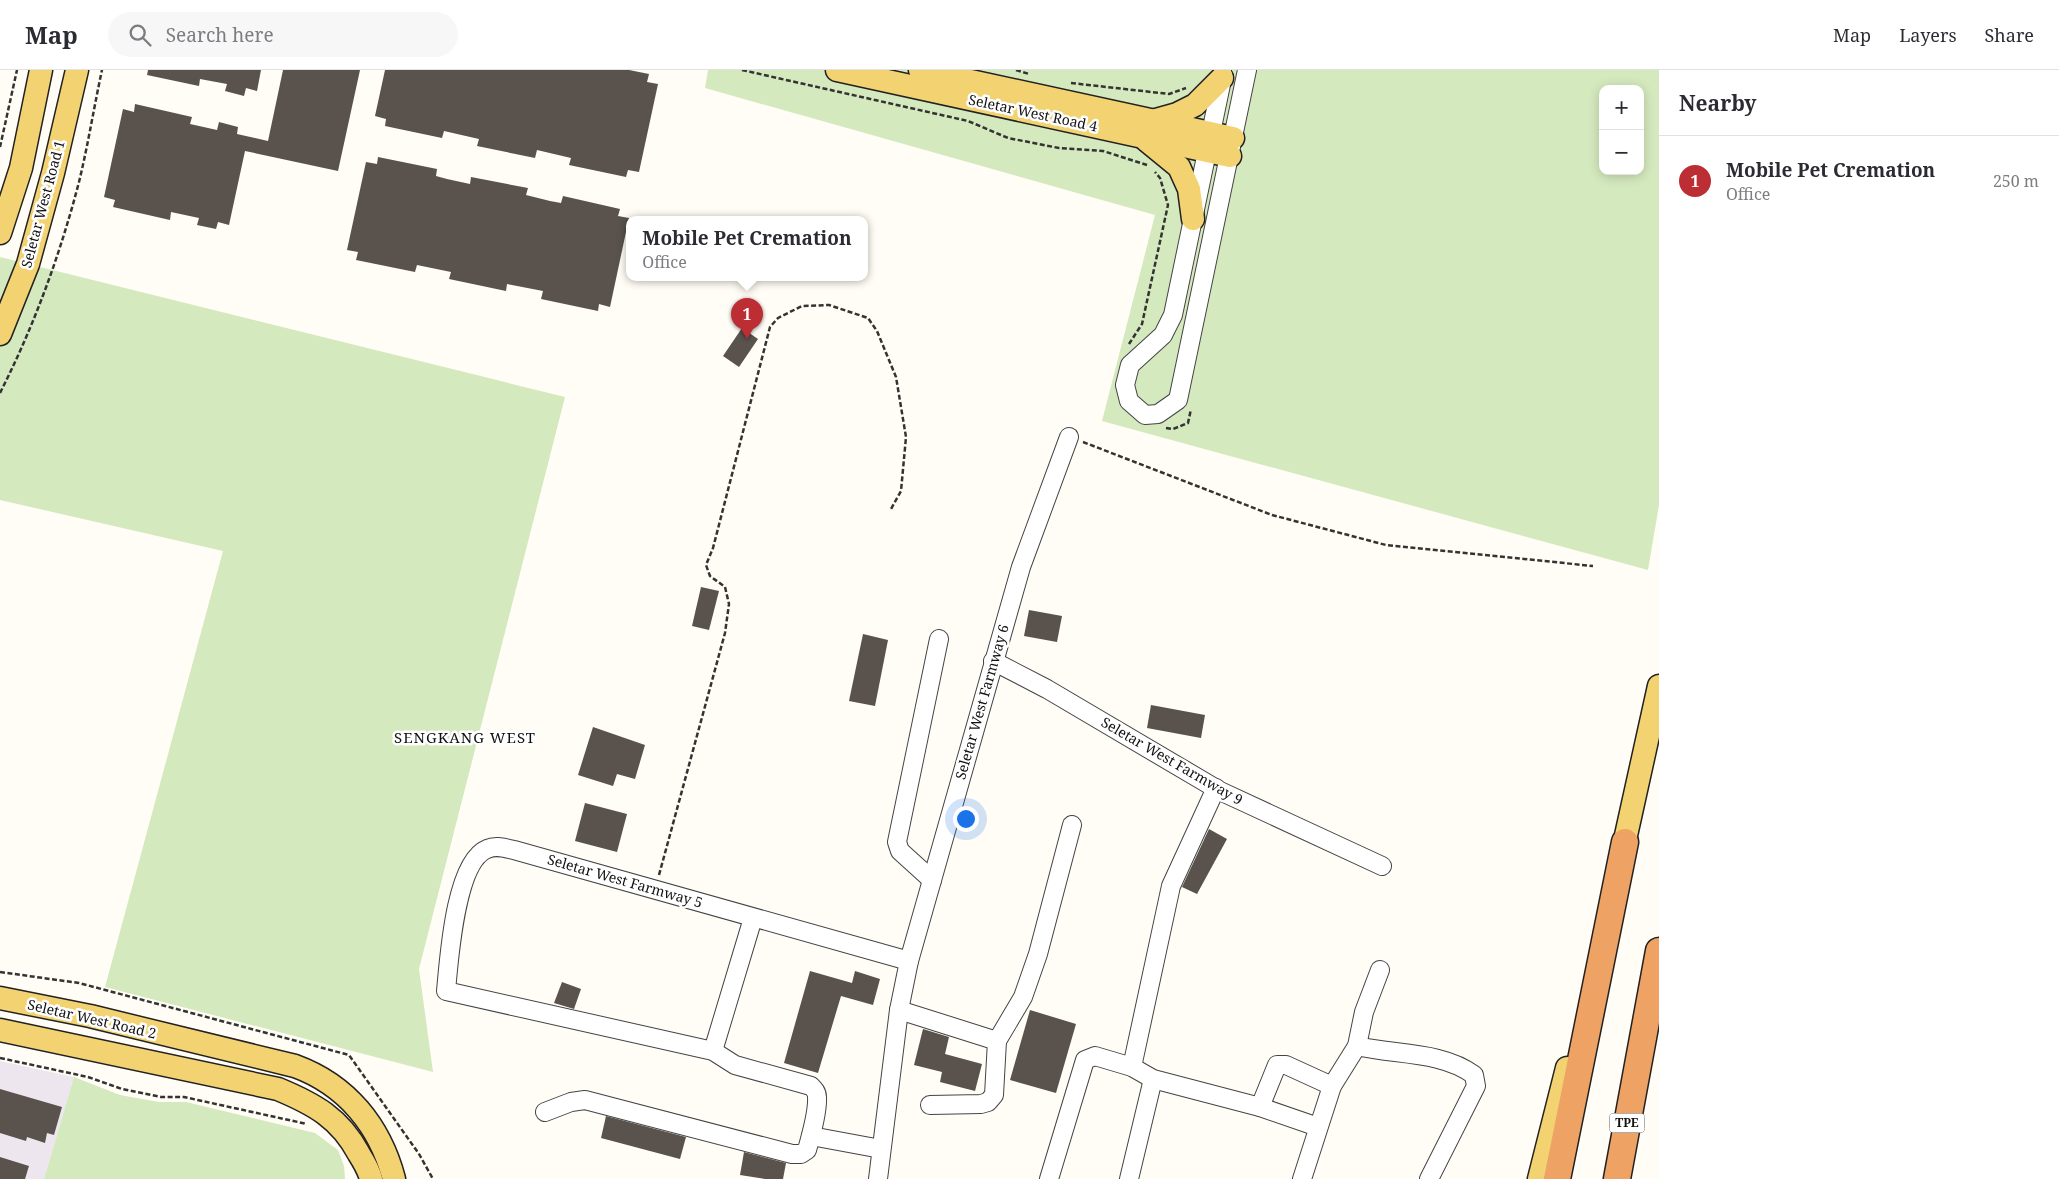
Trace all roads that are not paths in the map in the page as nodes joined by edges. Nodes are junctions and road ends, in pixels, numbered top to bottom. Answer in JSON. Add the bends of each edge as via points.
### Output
{"nodes":[{"id":1,"x":41,"y":70,"type":"edge"},
{"id":2,"x":77,"y":70,"type":"edge"},
{"id":3,"x":837,"y":70,"type":"edge"},
{"id":4,"x":920,"y":70,"type":"edge"},
{"id":5,"x":1247,"y":70,"type":"edge"},
{"id":6,"x":1223,"y":74,"type":"edge"},
{"id":7,"x":1147,"y":129,"type":"junction"},
{"id":8,"x":1209,"y":142,"type":"junction"},
{"id":9,"x":1231,"y":147,"type":"junction"},
{"id":10,"x":1193,"y":219,"type":"junction"},
{"id":11,"x":0,"y":233,"type":"edge"},
{"id":12,"x":0,"y":334,"type":"edge"},
{"id":13,"x":1070,"y":437,"type":"road end"},
{"id":14,"x":939,"y":639,"type":"dead end"},
{"id":15,"x":993,"y":661,"type":"junction"},
{"id":16,"x":1659,"y":686,"type":"edge"},
{"id":17,"x":1216,"y":788,"type":"junction"},
{"id":18,"x":1072,"y":825,"type":"dead end"},
{"id":19,"x":1625,"y":842,"type":"junction"},
{"id":20,"x":1382,"y":866,"type":"dead end"},
{"id":21,"x":932,"y":880,"type":"junction"},
{"id":22,"x":753,"y":918,"type":"junction"},
{"id":23,"x":1659,"y":951,"type":"edge"},
{"id":24,"x":909,"y":961,"type":"junction"},
{"id":25,"x":1380,"y":970,"type":"dead end"},
{"id":26,"x":0,"y":998,"type":"edge"},
{"id":27,"x":899,"y":1010,"type":"junction"},
{"id":28,"x":0,"y":1030,"type":"edge"},
{"id":29,"x":997,"y":1041,"type":"junction"},
{"id":30,"x":1357,"y":1046,"type":"junction"},
{"id":31,"x":712,"y":1051,"type":"junction"},
{"id":32,"x":1132,"y":1067,"type":"junction"},
{"id":33,"x":1637,"y":1067,"type":"junction"},
{"id":34,"x":1153,"y":1079,"type":"junction"},
{"id":35,"x":1332,"y":1086,"type":"junction"},
{"id":36,"x":930,"y":1105,"type":"dead end"},
{"id":37,"x":1260,"y":1107,"type":"junction"},
{"id":38,"x":545,"y":1112,"type":"dead end"},
{"id":39,"x":1318,"y":1127,"type":"junction"},
{"id":40,"x":811,"y":1136,"type":"junction"},
{"id":41,"x":881,"y":1149,"type":"junction"},
{"id":42,"x":1054,"y":1178,"type":"edge"},
{"id":43,"x":371,"y":1179,"type":"edge"},
{"id":44,"x":394,"y":1179,"type":"edge"},
{"id":45,"x":878,"y":1179,"type":"edge"},
{"id":46,"x":1129,"y":1179,"type":"edge"},
{"id":47,"x":1302,"y":1179,"type":"edge"},
{"id":48,"x":1429,"y":1179,"type":"edge"},
{"id":49,"x":1539,"y":1179,"type":"edge"},
{"id":50,"x":1557,"y":1179,"type":"edge"},
{"id":51,"x":1608,"y":1179,"type":"edge"},
{"id":52,"x":1617,"y":1179,"type":"edge"}],
"edges":[{"from":1,"to":11,"type":"main road","via":[[21,168]]},
{"from":2,"to":12,"type":"main road","name":"Seletar West Road 1","via":[[32,249]]},
{"from":3,"to":7,"type":"main road","name":"Seletar West Road 4"},
{"from":4,"to":7,"type":"main road","name":"Seletar West Road 4"},
{"from":5,"to":9,"type":"street"},
{"from":6,"to":7,"type":"main road","via":[[1195,105]]},
{"from":6,"to":8,"type":"street"},
{"from":7,"to":8,"type":"main road","name":"Seletar West Road 4"},
{"from":7,"to":10,"type":"main road","via":[[1179,167],[1188,189]]},
{"from":8,"to":9,"type":"main road","name":"Seletar West Road 4"},
{"from":8,"to":10,"type":"street"},
{"from":9,"to":10,"type":"street","via":[[1178,400],[1158,414],[1144,415],[1129,401],[1125,385],[1130,365],[1163,334],[1173,315]]},
{"from":13,"to":15,"type":"street","name":"Seletar West Farmway 6","via":[[1021,567]]},
{"from":14,"to":21,"type":"street","via":[[897,842],[900,851]]},
{"from":15,"to":17,"type":"street","name":"Seletar West Farmway 9"},
{"from":15,"to":21,"type":"street","name":"Seletar West Farmway 6"},
{"from":16,"to":19,"type":"main road"},
{"from":17,"to":20,"type":"street","name":"Seletar West Farmway 9"},
{"from":17,"to":32,"type":"street","via":[[1171,886]]},
{"from":18,"to":29,"type":"street","via":[[1038,954],[1023,997]]},
{"from":19,"to":49,"type":"main road"},
{"from":19,"to":50,"type":"highway"},
{"from":21,"to":24,"type":"street","name":"Seletar West Farmway 6"},
{"from":22,"to":24,"type":"street","name":"Seletar West Farmway 5"},
{"from":22,"to":31,"type":"street"},
{"from":22,"to":31,"type":"street","name":"Seletar West Farmway 5","via":[[496,846],[485,849],[468,870],[462,888],[453,927],[446,991]]},
{"from":23,"to":33,"type":"highway","number":"TPE"},
{"from":24,"to":27,"type":"street","name":"Seletar West Farmway 6"},
{"from":25,"to":30,"type":"street","via":[[1364,1012]]},
{"from":26,"to":44,"type":"main road","name":"Seletar West Road 2","via":[[90,1016],[310,1071],[345,1094],[372,1127],[384,1147]]},
{"from":27,"to":29,"type":"street"},
{"from":27,"to":41,"type":"street","name":"Seletar West Farmway 6"},
{"from":28,"to":43,"type":"main road","name":"Seletar West Road 2","via":[[278,1089],[317,1107],[337,1123],[355,1146]]},
{"from":29,"to":36,"type":"street","via":[[994,1095],[988,1102]]},
{"from":30,"to":35,"type":"street"},
{"from":30,"to":48,"type":"street","via":[[1429,1057],[1464,1067],[1474,1075],[1476,1086]]},
{"from":31,"to":40,"type":"street","via":[[735,1065],[811,1086],[817,1097]]},
{"from":32,"to":34,"type":"street"},
{"from":32,"to":42,"type":"street","via":[[1095,1056],[1084,1060]]},
{"from":33,"to":51,"type":"highway"},
{"from":33,"to":52,"type":"highway","number":"TPE"},
{"from":34,"to":37,"type":"street"},
{"from":34,"to":46,"type":"street"},
{"from":35,"to":37,"type":"street","via":[[1286,1064],[1278,1065]]},
{"from":35,"to":39,"type":"street"},
{"from":37,"to":39,"type":"street"},
{"from":38,"to":40,"type":"street","via":[[570,1102],[586,1100],[792,1154],[807,1150]]},
{"from":39,"to":47,"type":"street"},
{"from":40,"to":41,"type":"street"},
{"from":41,"to":45,"type":"street","name":"Seletar West Farmway 6"}]}
